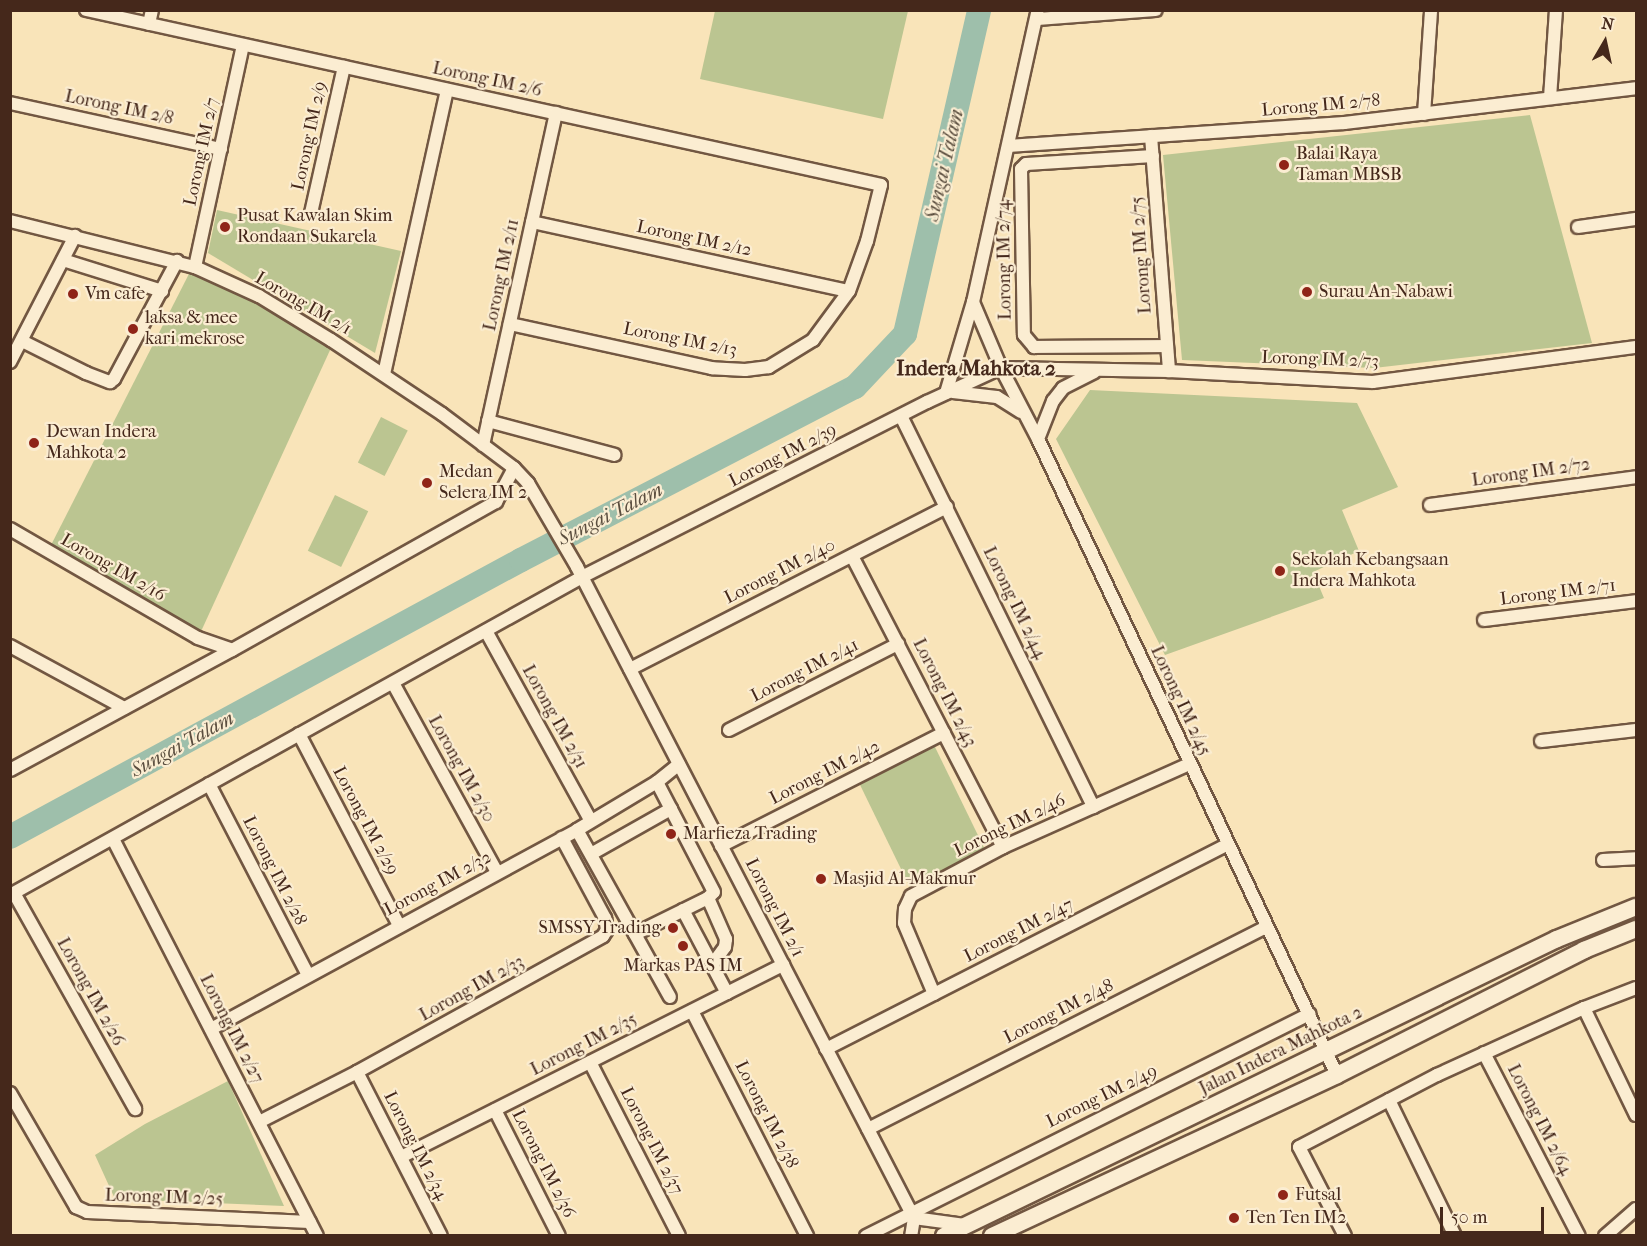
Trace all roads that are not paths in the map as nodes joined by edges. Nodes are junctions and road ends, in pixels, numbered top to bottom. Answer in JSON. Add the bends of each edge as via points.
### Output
{"nodes":[{"id":1,"x":86,"y":10,"type":"edge"},
{"id":2,"x":152,"y":10,"type":"edge"},
{"id":3,"x":1156,"y":10,"type":"edge"},
{"id":4,"x":1431,"y":10,"type":"edge"},
{"id":5,"x":1556,"y":10,"type":"edge"},
{"id":6,"x":1038,"y":14,"type":"edge"},
{"id":7,"x":149,"y":24,"type":"junction"},
{"id":8,"x":243,"y":45,"type":"junction"},
{"id":9,"x":344,"y":67,"type":"junction"},
{"id":10,"x":1636,"y":88,"type":"edge"},
{"id":11,"x":447,"y":90,"type":"junction"},
{"id":12,"x":1551,"y":98,"type":"junction"},
{"id":13,"x":10,"y":103,"type":"edge"},
{"id":14,"x":556,"y":113,"type":"junction"},
{"id":15,"x":1424,"y":114,"type":"junction"},
{"id":16,"x":1151,"y":136,"type":"junction"},
{"id":17,"x":1008,"y":146,"type":"junction"},
{"id":18,"x":221,"y":149,"type":"junction"},
{"id":19,"x":1153,"y":156,"type":"junction"},
{"id":20,"x":881,"y":184,"type":"joint"},
{"id":21,"x":311,"y":213,"type":"dead end"},
{"id":22,"x":1636,"y":219,"type":"edge"},
{"id":23,"x":10,"y":221,"type":"edge"},
{"id":24,"x":532,"y":222,"type":"junction"},
{"id":25,"x":1578,"y":227,"type":"dead end"},
{"id":26,"x":75,"y":236,"type":"junction"},
{"id":27,"x":63,"y":260,"type":"junction"},
{"id":28,"x":177,"y":261,"type":"junction"},
{"id":29,"x":195,"y":267,"type":"junction"},
{"id":30,"x":162,"y":291,"type":"junction"},
{"id":31,"x":849,"y":291,"type":"junction"},
{"id":32,"x":973,"y":302,"type":"junction"},
{"id":33,"x":510,"y":324,"type":"junction"},
{"id":34,"x":22,"y":341,"type":"junction"},
{"id":35,"x":1167,"y":346,"type":"junction"},
{"id":36,"x":1636,"y":347,"type":"edge"},
{"id":37,"x":10,"y":362,"type":"edge"},
{"id":38,"x":1000,"y":368,"type":"junction"},
{"id":39,"x":1097,"y":370,"type":"junction"},
{"id":40,"x":1169,"y":371,"type":"junction"},
{"id":41,"x":384,"y":374,"type":"junction"},
{"id":42,"x":946,"y":393,"type":"junction"},
{"id":43,"x":1024,"y":414,"type":"junction"},
{"id":44,"x":901,"y":416,"type":"junction"},
{"id":45,"x":488,"y":421,"type":"junction"},
{"id":46,"x":1038,"y":439,"type":"junction"},
{"id":47,"x":483,"y":445,"type":"junction"},
{"id":48,"x":615,"y":455,"type":"dead end"},
{"id":49,"x":514,"y":468,"type":"junction"},
{"id":50,"x":1636,"y":477,"type":"edge"},
{"id":51,"x":1430,"y":505,"type":"dead end"},
{"id":52,"x":947,"y":507,"type":"junction"},
{"id":53,"x":10,"y":529,"type":"edge"},
{"id":54,"x":852,"y":556,"type":"junction"},
{"id":55,"x":580,"y":572,"type":"junction"},
{"id":56,"x":1636,"y":601,"type":"edge"},
{"id":57,"x":1484,"y":620,"type":"dead end"},
{"id":58,"x":486,"y":631,"type":"junction"},
{"id":59,"x":898,"y":644,"type":"junction"},
{"id":60,"x":10,"y":646,"type":"edge"},
{"id":61,"x":232,"y":650,"type":"junction"},
{"id":62,"x":630,"y":669,"type":"junction"},
{"id":63,"x":393,"y":683,"type":"junction"},
{"id":64,"x":124,"y":708,"type":"junction"},
{"id":65,"x":729,"y":730,"type":"dead end"},
{"id":66,"x":1636,"y":730,"type":"edge"},
{"id":67,"x":944,"y":733,"type":"junction"},
{"id":68,"x":299,"y":734,"type":"junction"},
{"id":69,"x":1541,"y":741,"type":"dead end"},
{"id":70,"x":679,"y":764,"type":"junction"},
{"id":71,"x":1189,"y":764,"type":"junction"},
{"id":72,"x":10,"y":770,"type":"edge"},
{"id":73,"x":657,"y":782,"type":"junction"},
{"id":74,"x":209,"y":784,"type":"junction"},
{"id":75,"x":1093,"y":807,"type":"junction"},
{"id":76,"x":671,"y":809,"type":"junction"},
{"id":77,"x":591,"y":821,"type":"junction"},
{"id":78,"x":577,"y":830,"type":"junction"},
{"id":79,"x":562,"y":838,"type":"junction"},
{"id":80,"x":113,"y":839,"type":"junction"},
{"id":81,"x":1228,"y":844,"type":"junction"},
{"id":82,"x":722,"y":846,"type":"junction"},
{"id":83,"x":1003,"y":847,"type":"junction"},
{"id":84,"x":591,"y":854,"type":"junction"},
{"id":85,"x":1636,"y":858,"type":"edge"},
{"id":86,"x":1603,"y":860,"type":"dead end"},
{"id":87,"x":497,"y":872,"type":"junction"},
{"id":88,"x":12,"y":894,"type":"edge"},
{"id":89,"x":708,"y":898,"type":"junction"},
{"id":90,"x":1636,"y":908,"type":"edge"},
{"id":91,"x":683,"y":910,"type":"junction"},
{"id":92,"x":399,"y":925,"type":"junction"},
{"id":93,"x":1267,"y":927,"type":"junction"},
{"id":94,"x":1636,"y":929,"type":"edge"},
{"id":95,"x":635,"y":934,"type":"junction"},
{"id":96,"x":712,"y":965,"type":"junction"},
{"id":97,"x":783,"y":965,"type":"junction"},
{"id":98,"x":308,"y":975,"type":"junction"},
{"id":99,"x":1636,"y":988,"type":"edge"},
{"id":100,"x":727,"y":993,"type":"junction"},
{"id":101,"x":934,"y":994,"type":"junction"},
{"id":102,"x":670,"y":997,"type":"dead end"},
{"id":103,"x":1584,"y":1008,"type":"junction"},
{"id":104,"x":692,"y":1011,"type":"junction"},
{"id":105,"x":1309,"y":1014,"type":"junction"},
{"id":106,"x":211,"y":1029,"type":"junction"},
{"id":107,"x":826,"y":1049,"type":"junction"},
{"id":108,"x":1325,"y":1052,"type":"junction"},
{"id":109,"x":1484,"y":1053,"type":"junction"},
{"id":110,"x":590,"y":1062,"type":"junction"},
{"id":111,"x":357,"y":1072,"type":"junction"},
{"id":112,"x":1337,"y":1075,"type":"junction"},
{"id":113,"x":10,"y":1092,"type":"edge"},
{"id":114,"x":1389,"y":1100,"type":"junction"},
{"id":115,"x":135,"y":1108,"type":"dead end"},
{"id":116,"x":495,"y":1110,"type":"junction"},
{"id":117,"x":1636,"y":1115,"type":"edge"},
{"id":118,"x":259,"y":1122,"type":"junction"},
{"id":119,"x":868,"y":1129,"type":"junction"},
{"id":120,"x":401,"y":1157,"type":"junction"},
{"id":121,"x":1636,"y":1209,"type":"edge"},
{"id":122,"x":1046,"y":1211,"type":"junction"},
{"id":123,"x":912,"y":1215,"type":"junction"},
{"id":124,"x":310,"y":1222,"type":"junction"},
{"id":125,"x":965,"y":1226,"type":"junction"},
{"id":126,"x":317,"y":1236,"type":"edge"},
{"id":127,"x":441,"y":1236,"type":"edge"},
{"id":128,"x":559,"y":1236,"type":"edge"},
{"id":129,"x":679,"y":1236,"type":"edge"},
{"id":130,"x":807,"y":1236,"type":"edge"},
{"id":131,"x":866,"y":1236,"type":"edge"},
{"id":132,"x":911,"y":1236,"type":"edge"},
{"id":133,"x":944,"y":1236,"type":"edge"},
{"id":134,"x":992,"y":1236,"type":"edge"},
{"id":135,"x":1023,"y":1236,"type":"edge"},
{"id":136,"x":1345,"y":1236,"type":"edge"},
{"id":137,"x":1455,"y":1236,"type":"edge"},
{"id":138,"x":1579,"y":1236,"type":"edge"},
{"id":139,"x":1605,"y":1236,"type":"edge"}],
"edges":[{"from":1,"to":7,"type":"street","name":"Lorong IM 2/6"},
{"from":2,"to":7,"type":"street"},
{"from":3,"to":6,"type":"street"},
{"from":4,"to":15,"type":"street"},
{"from":5,"to":12,"type":"street"},
{"from":6,"to":17,"type":"street"},
{"from":7,"to":8,"type":"street","name":"Lorong IM 2/6"},
{"from":8,"to":9,"type":"street","name":"Lorong IM 2/6"},
{"from":8,"to":18,"type":"street","name":"Lorong IM 2/7"},
{"from":9,"to":11,"type":"street","name":"Lorong IM 2/6"},
{"from":9,"to":21,"type":"street","name":"Lorong IM 2/9"},
{"from":10,"to":12,"type":"street","name":"Lorong IM 2/78"},
{"from":11,"to":14,"type":"street","name":"Lorong IM 2/6"},
{"from":11,"to":41,"type":"street"},
{"from":12,"to":15,"type":"street","name":"Lorong IM 2/78"},
{"from":13,"to":18,"type":"street","name":"Lorong IM 2/8"},
{"from":14,"to":20,"type":"street","name":"Lorong IM 2/6"},
{"from":14,"to":24,"type":"street","name":"Lorong IM 2/11"},
{"from":15,"to":16,"type":"street","name":"Lorong IM 2/78"},
{"from":16,"to":17,"type":"street","name":"Lorong IM 2/78"},
{"from":16,"to":19,"type":"street","name":"Lorong IM 2/75"},
{"from":17,"to":32,"type":"street"},
{"from":18,"to":29,"type":"street","name":"Lorong IM 2/7"},
{"from":19,"to":35,"type":"street","name":"Lorong IM 2/75"},
{"from":19,"to":35,"type":"street","name":"Lorong IM 2/74","via":[[1026,164],[1021,169],[1024,335],[1034,347]]},
{"from":20,"to":31,"type":"street","name":"Lorong IM 2/13"},
{"from":22,"to":25,"type":"street"},
{"from":23,"to":26,"type":"street","name":"Lorong IM 2/1"},
{"from":24,"to":31,"type":"street","name":"Lorong IM 2/12"},
{"from":24,"to":33,"type":"street","name":"Lorong IM 2/11"},
{"from":26,"to":27,"type":"street"},
{"from":26,"to":28,"type":"street","name":"Lorong IM 2/1"},
{"from":27,"to":30,"type":"street"},
{"from":27,"to":34,"type":"street"},
{"from":28,"to":29,"type":"street","name":"Lorong IM 2/1"},
{"from":28,"to":30,"type":"street"},
{"from":29,"to":41,"type":"street","name":"Lorong IM 2/1","via":[[259,296]]},
{"from":30,"to":34,"type":"street","via":[[110,382]]},
{"from":31,"to":33,"type":"street","name":"Lorong IM 2/13","via":[[813,340],[769,367],[745,370],[712,368]]},
{"from":32,"to":38,"type":"street","name":"Lorong IM 2/45"},
{"from":32,"to":42,"type":"street"},
{"from":33,"to":45,"type":"street","name":"Lorong IM 2/11"},
{"from":34,"to":37,"type":"street"},
{"from":35,"to":40,"type":"street","name":"Lorong IM 2/75"},
{"from":36,"to":40,"type":"street","name":"Lorong IM 2/73","via":[[1372,382]]},
{"from":38,"to":39,"type":"street","name":"Lorong IM 2/73"},
{"from":38,"to":42,"type":"street","name":"Lorong IM 2/39"},
{"from":38,"to":43,"type":"street","name":"Lorong IM 2/45"},
{"from":39,"to":40,"type":"street","name":"Lorong IM 2/73"},
{"from":39,"to":46,"type":"street","via":[[1063,388],[1044,418]]},
{"from":41,"to":47,"type":"street","name":"Lorong IM 2/1"},
{"from":42,"to":43,"type":"street","via":[[997,397]]},
{"from":42,"to":44,"type":"street","name":"Lorong IM 2/39"},
{"from":43,"to":46,"type":"street","name":"Lorong IM 2/45"},
{"from":44,"to":52,"type":"street","name":"Lorong IM 2/44"},
{"from":44,"to":55,"type":"street","name":"Lorong IM 2/39"},
{"from":45,"to":47,"type":"street","name":"Lorong IM 2/11"},
{"from":45,"to":48,"type":"street"},
{"from":46,"to":71,"type":"street","name":"Lorong IM 2/45"},
{"from":47,"to":49,"type":"street","name":"Lorong IM 2/1"},
{"from":49,"to":55,"type":"street","name":"Lorong IM 2/1","via":[[537,496]]},
{"from":49,"to":61,"type":"street","via":[[496,502]]},
{"from":50,"to":51,"type":"street","name":"Lorong IM 2/72"},
{"from":52,"to":54,"type":"street","name":"Lorong IM 2/40"},
{"from":52,"to":75,"type":"street","name":"Lorong IM 2/44"},
{"from":53,"to":61,"type":"street","name":"Lorong IM 2/16","via":[[198,638]]},
{"from":54,"to":59,"type":"street","name":"Lorong IM 2/43"},
{"from":54,"to":62,"type":"street","name":"Lorong IM 2/40"},
{"from":55,"to":58,"type":"street","name":"Lorong IM 2/39"},
{"from":55,"to":62,"type":"street","name":"Lorong IM 2/1"},
{"from":56,"to":57,"type":"street","name":"Lorong IM 2/71"},
{"from":58,"to":63,"type":"street","name":"Lorong IM 2/39"},
{"from":58,"to":77,"type":"street","name":"Lorong IM 2/31"},
{"from":59,"to":65,"type":"street","name":"Lorong IM 2/41"},
{"from":59,"to":67,"type":"street","name":"Lorong IM 2/43"},
{"from":60,"to":64,"type":"street"},
{"from":61,"to":64,"type":"street"},
{"from":62,"to":70,"type":"street","name":"Lorong IM 2/1"},
{"from":63,"to":68,"type":"street","name":"Lorong IM 2/39"},
{"from":63,"to":87,"type":"street","name":"Lorong IM 2/30"},
{"from":64,"to":72,"type":"street"},
{"from":66,"to":69,"type":"street"},
{"from":67,"to":82,"type":"street","name":"Lorong IM 2/42"},
{"from":67,"to":83,"type":"street","name":"Lorong IM 2/43"},
{"from":68,"to":74,"type":"street","name":"Lorong IM 2/39"},
{"from":68,"to":92,"type":"street","name":"Lorong IM 2/29"},
{"from":70,"to":73,"type":"street","name":"Lorong IM 2/32"},
{"from":70,"to":82,"type":"street","name":"Lorong IM 2/1"},
{"from":71,"to":75,"type":"street","name":"Lorong IM 2/46"},
{"from":71,"to":81,"type":"street","name":"Lorong IM 2/45"},
{"from":73,"to":76,"type":"street"},
{"from":73,"to":77,"type":"street","name":"Lorong IM 2/32"},
{"from":74,"to":80,"type":"street","name":"Lorong IM 2/39"},
{"from":74,"to":98,"type":"street","name":"Lorong IM 2/28"},
{"from":75,"to":83,"type":"street","name":"Lorong IM 2/46"},
{"from":76,"to":84,"type":"street"},
{"from":76,"to":89,"type":"street","via":[[714,891]]},
{"from":77,"to":78,"type":"street","name":"Lorong IM 2/32"},
{"from":78,"to":79,"type":"street","name":"Lorong IM 2/32"},
{"from":78,"to":84,"type":"street"},
{"from":79,"to":87,"type":"street","name":"Lorong IM 2/32"},
{"from":79,"to":111,"type":"street","name":"Lorong IM 2/33","via":[[605,918],[607,930],[603,936]]},
{"from":80,"to":88,"type":"street","name":"Lorong IM 2/39"},
{"from":80,"to":106,"type":"street","name":"Lorong IM 2/27"},
{"from":81,"to":93,"type":"street","name":"Lorong IM 2/45"},
{"from":81,"to":101,"type":"street","name":"Lorong IM 2/47"},
{"from":82,"to":97,"type":"street","name":"Lorong IM 2/1"},
{"from":83,"to":101,"type":"street","name":"Lorong IM 2/46","via":[[911,896],[904,923]]},
{"from":84,"to":95,"type":"street"},
{"from":85,"to":86,"type":"street"},
{"from":87,"to":92,"type":"street","name":"Lorong IM 2/32"},
{"from":88,"to":115,"type":"street","name":"Lorong IM 2/26"},
{"from":89,"to":91,"type":"street"},
{"from":89,"to":96,"type":"street","via":[[726,939]]},
{"from":90,"to":108,"type":"street","name":"Jalan Indera Mahkota 2","via":[[1557,939]]},
{"from":91,"to":95,"type":"street"},
{"from":91,"to":96,"type":"street"},
{"from":92,"to":98,"type":"street","name":"Lorong IM 2/32"},
{"from":93,"to":105,"type":"street","name":"Lorong IM 2/45"},
{"from":93,"to":119,"type":"street","name":"Lorong IM 2/48"},
{"from":94,"to":112,"type":"street","via":[[1584,950]]},
{"from":95,"to":102,"type":"street"},
{"from":96,"to":100,"type":"street"},
{"from":97,"to":100,"type":"street","name":"Lorong IM 2/35"},
{"from":97,"to":107,"type":"street","name":"Lorong IM 2/1"},
{"from":98,"to":106,"type":"street","name":"Lorong IM 2/32"},
{"from":99,"to":103,"type":"street"},
{"from":100,"to":104,"type":"street","name":"Lorong IM 2/35"},
{"from":101,"to":107,"type":"street","name":"Lorong IM 2/47"},
{"from":103,"to":109,"type":"street"},
{"from":103,"to":117,"type":"street"},
{"from":104,"to":110,"type":"street","name":"Lorong IM 2/35"},
{"from":104,"to":130,"type":"street","name":"Lorong IM 2/38"},
{"from":105,"to":108,"type":"street","name":"Lorong IM 2/45"},
{"from":105,"to":123,"type":"street","name":"Lorong IM 2/49"},
{"from":106,"to":118,"type":"street","name":"Lorong IM 2/27"},
{"from":107,"to":119,"type":"street","name":"Lorong IM 2/1"},
{"from":108,"to":112,"type":"street","name":"Lorong IM 2/45"},
{"from":108,"to":125,"type":"street","name":"Jalan Indera Mahkota 2"},
{"from":109,"to":114,"type":"street"},
{"from":109,"to":138,"type":"street","name":"Lorong IM 2/64"},
{"from":110,"to":116,"type":"street","name":"Lorong IM 2/35"},
{"from":110,"to":129,"type":"street","name":"Lorong IM 2/37"},
{"from":111,"to":118,"type":"street","name":"Lorong IM 2/33"},
{"from":111,"to":120,"type":"street","name":"Lorong IM 2/34"},
{"from":112,"to":122,"type":"street"},
{"from":113,"to":124,"type":"street","name":"Lorong IM 2/25","via":[[76,1207],[87,1212]]},
{"from":114,"to":136,"type":"street","via":[[1299,1147]]},
{"from":114,"to":137,"type":"street"},
{"from":116,"to":120,"type":"street","name":"Lorong IM 2/35"},
{"from":116,"to":128,"type":"street","name":"Lorong IM 2/36"},
{"from":118,"to":124,"type":"street","name":"Lorong IM 2/27"},
{"from":119,"to":123,"type":"street","name":"Lorong IM 2/1"},
{"from":120,"to":127,"type":"street","name":"Lorong IM 2/34"},
{"from":121,"to":139,"type":"street"},
{"from":122,"to":134,"type":"street"},
{"from":122,"to":135,"type":"street"},
{"from":123,"to":125,"type":"street"},
{"from":123,"to":131,"type":"street","name":"Lorong IM 2/49"},
{"from":123,"to":132,"type":"street"},
{"from":124,"to":126,"type":"street","name":"Lorong IM 2/27"},
{"from":125,"to":133,"type":"street","name":"Jalan Indera Mahkota 2"}]}
